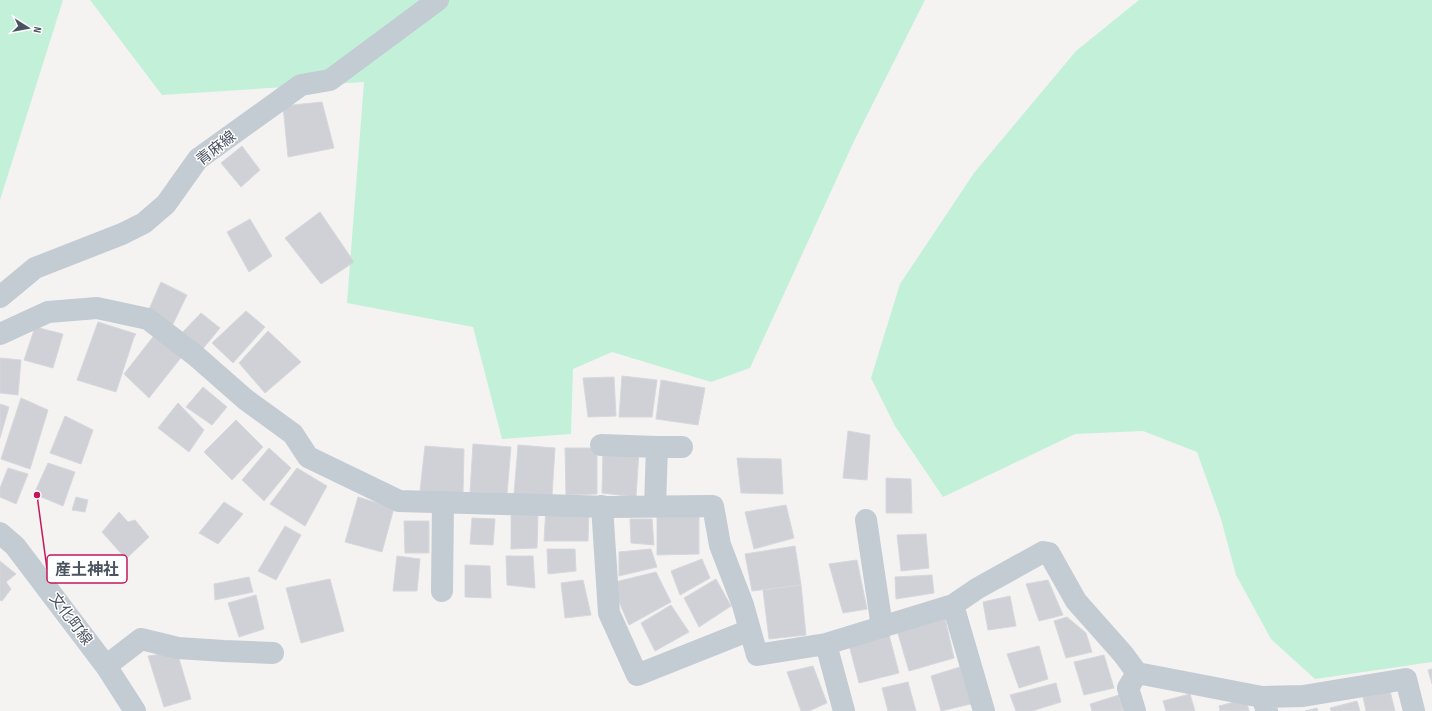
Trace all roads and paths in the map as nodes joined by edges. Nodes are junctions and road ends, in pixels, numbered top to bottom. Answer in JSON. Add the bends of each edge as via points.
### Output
{"nodes":[{"id":1,"x":438,"y":0,"type":"edge"},
{"id":2,"x":0,"y":297,"type":"edge"},
{"id":3,"x":0,"y":334,"type":"edge"},
{"id":4,"x":601,"y":446,"type":"dead end"},
{"id":5,"x":656,"y":447,"type":"junction"},
{"id":6,"x":682,"y":447,"type":"dead end"},
{"id":7,"x":443,"y":502,"type":"junction"},
{"id":8,"x":602,"y":506,"type":"junction"},
{"id":9,"x":655,"y":506,"type":"junction"},
{"id":10,"x":866,"y":520,"type":"dead end"},
{"id":11,"x":0,"y":533,"type":"edge"},
{"id":12,"x":442,"y":591,"type":"dead end"},
{"id":13,"x":953,"y":605,"type":"junction"},
{"id":14,"x":882,"y":627,"type":"junction"},
{"id":15,"x":750,"y":630,"type":"junction"},
{"id":16,"x":826,"y":644,"type":"junction"},
{"id":17,"x":273,"y":652,"type":"dead end"},
{"id":18,"x":106,"y":666,"type":"junction"},
{"id":19,"x":1137,"y":673,"type":"junction"},
{"id":20,"x":1264,"y":704,"type":"edge"},
{"id":21,"x":135,"y":711,"type":"edge"},
{"id":22,"x":844,"y":711,"type":"edge"},
{"id":23,"x":984,"y":711,"type":"edge"},
{"id":24,"x":1135,"y":711,"type":"edge"},
{"id":25,"x":1414,"y":711,"type":"edge"}],
"edges":[{"from":1,"to":2,"type":"street","name":"青麻線","via":[[330,80],[302,85],[198,158],[166,204],[144,223],[35,268]]},
{"from":3,"to":7,"type":"street","via":[[48,312],[97,308],[148,319],[196,356],[244,399],[293,434],[308,457],[399,501]]},
{"from":4,"to":5,"type":"street"},
{"from":5,"to":6,"type":"street"},
{"from":5,"to":9,"type":"street"},
{"from":7,"to":8,"type":"street"},
{"from":7,"to":12,"type":"street"},
{"from":8,"to":9,"type":"street"},
{"from":8,"to":15,"type":"street","via":[[609,613],[637,675]]},
{"from":9,"to":15,"type":"street","via":[[713,506],[720,545]]},
{"from":10,"to":14,"type":"street"},
{"from":11,"to":18,"type":"street","name":"文化町線","via":[[15,546]]},
{"from":13,"to":14,"type":"street"},
{"from":13,"to":19,"type":"street","via":[[1043,552],[1049,553],[1076,601]]},
{"from":13,"to":23,"type":"street"},
{"from":14,"to":16,"type":"street"},
{"from":15,"to":16,"type":"street","via":[[756,655]]},
{"from":16,"to":22,"type":"street"},
{"from":17,"to":18,"type":"street","via":[[178,648],[141,639]]},
{"from":18,"to":21,"type":"street","name":"文化町線"},
{"from":19,"to":20,"type":"street"},
{"from":19,"to":24,"type":"street","via":[[1128,688]]},
{"from":20,"to":25,"type":"street","via":[[1406,679]]}]}
